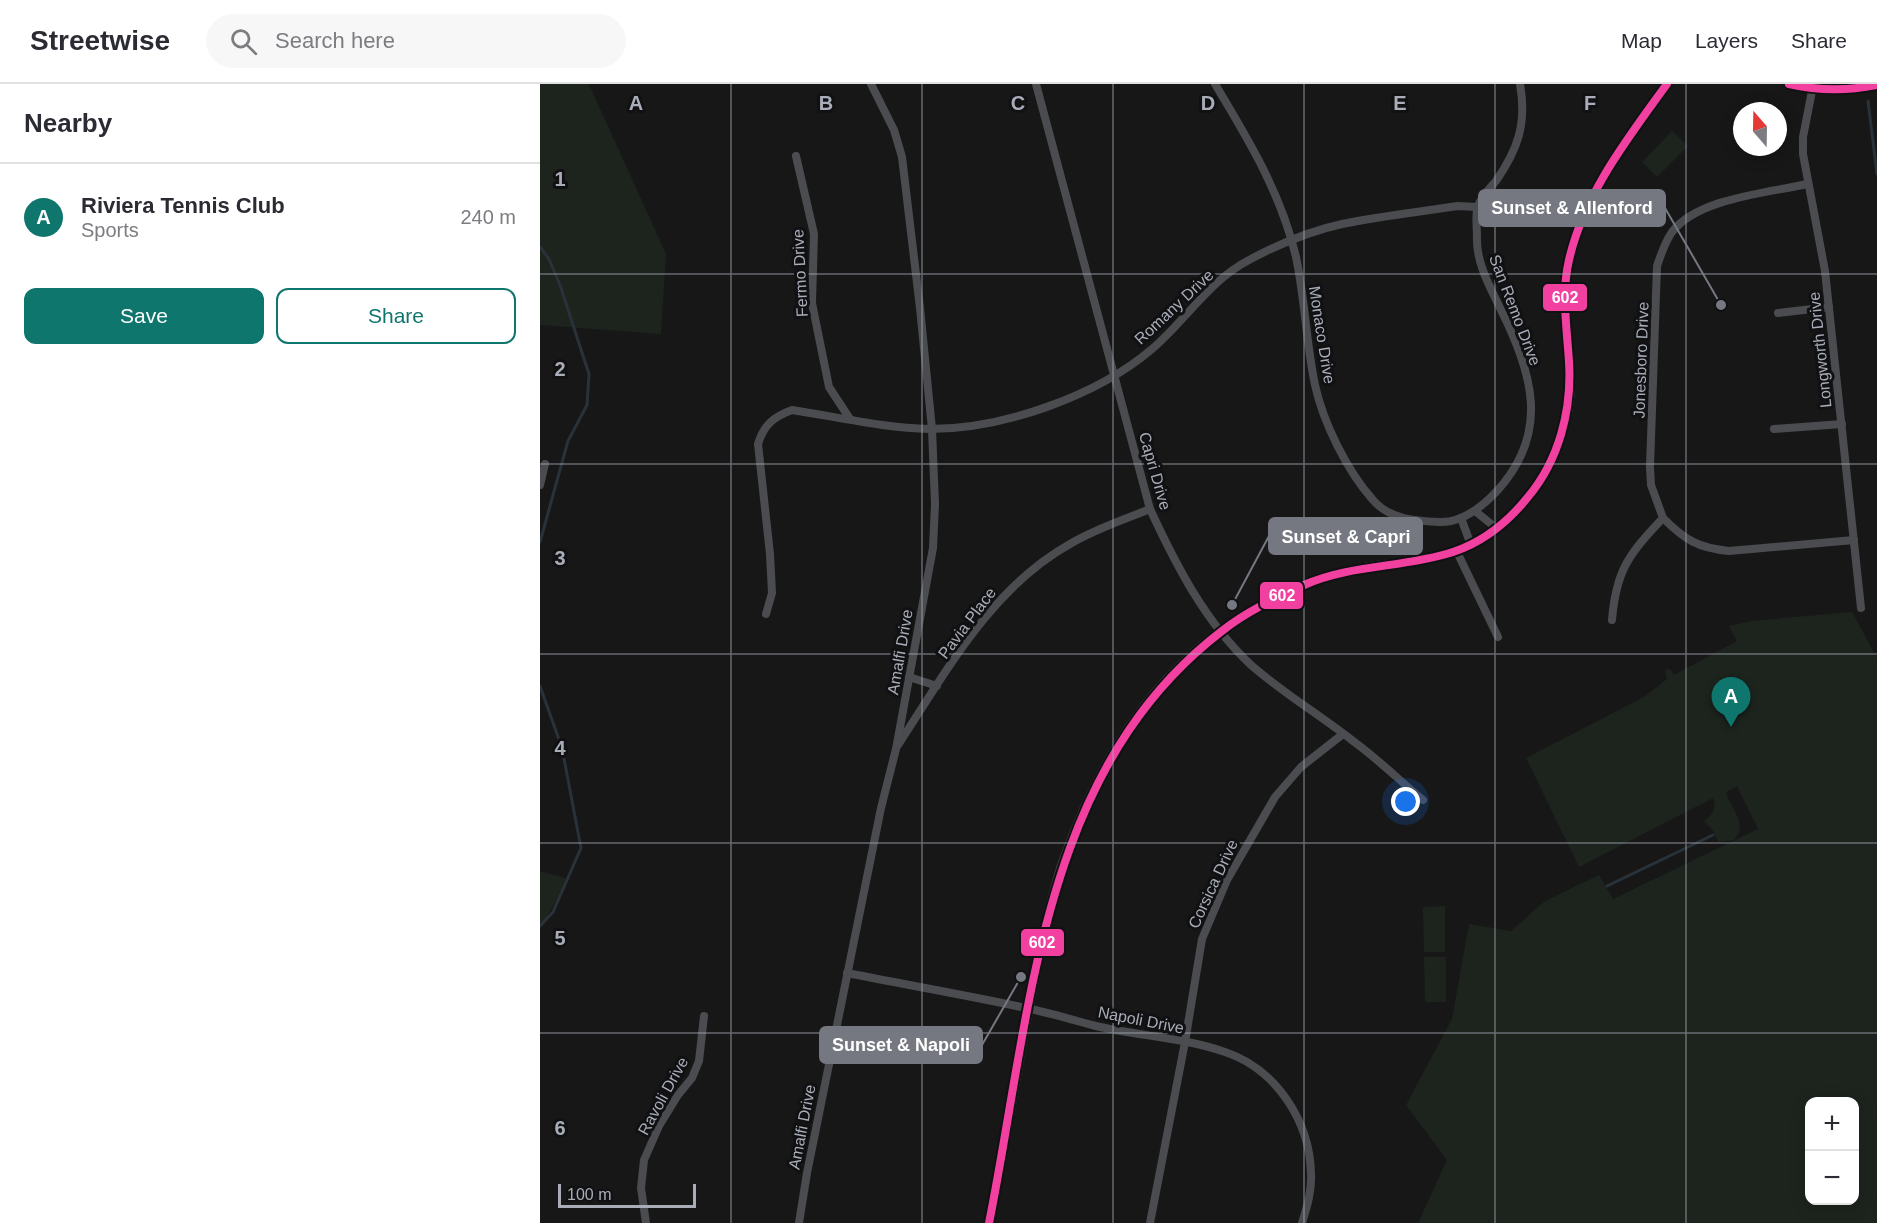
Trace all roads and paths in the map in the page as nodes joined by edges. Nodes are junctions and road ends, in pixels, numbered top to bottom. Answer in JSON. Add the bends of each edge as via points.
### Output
{"nodes":[{"id":1,"x":871,"y":84,"type":"edge"},
{"id":2,"x":1036,"y":84,"type":"edge"},
{"id":3,"x":1215,"y":84,"type":"edge"},
{"id":4,"x":1520,"y":84,"type":"edge"},
{"id":5,"x":1667,"y":84,"type":"edge"},
{"id":6,"x":1789,"y":84,"type":"edge"},
{"id":7,"x":1877,"y":85,"type":"edge"},
{"id":8,"x":1812,"y":91,"type":"junction"},
{"id":9,"x":796,"y":156,"type":"dead end"},
{"id":10,"x":1808,"y":184,"type":"junction"},
{"id":11,"x":1477,"y":207,"type":"junction"},
{"id":12,"x":1291,"y":240,"type":"junction"},
{"id":13,"x":1829,"y":307,"type":"junction"},
{"id":14,"x":1778,"y":313,"type":"dead end"},
{"id":15,"x":1114,"y":376,"type":"junction"},
{"id":16,"x":850,"y":419,"type":"junction"},
{"id":17,"x":1842,"y":424,"type":"junction"},
{"id":18,"x":932,"y":429,"type":"junction"},
{"id":19,"x":1774,"y":429,"type":"dead end"},
{"id":20,"x":545,"y":464,"type":"dead end"},
{"id":21,"x":540,"y":485,"type":"edge"},
{"id":22,"x":1150,"y":509,"type":"junction"},
{"id":23,"x":1474,"y":511,"type":"junction"},
{"id":24,"x":1461,"y":518,"type":"junction"},
{"id":25,"x":1663,"y":518,"type":"junction"},
{"id":26,"x":1496,"y":528,"type":"junction"},
{"id":27,"x":1854,"y":540,"type":"junction"},
{"id":28,"x":1471,"y":545,"type":"junction"},
{"id":29,"x":1456,"y":552,"type":"junction"},
{"id":30,"x":1861,"y":608,"type":"dead end"},
{"id":31,"x":766,"y":614,"type":"dead end"},
{"id":32,"x":1612,"y":620,"type":"dead end"},
{"id":33,"x":1221,"y":629,"type":"junction"},
{"id":34,"x":1498,"y":637,"type":"dead end"},
{"id":35,"x":909,"y":677,"type":"junction"},
{"id":36,"x":936,"y":686,"type":"junction"},
{"id":37,"x":1343,"y":734,"type":"junction"},
{"id":38,"x":896,"y":749,"type":"junction"},
{"id":39,"x":1423,"y":800,"type":"dead end"},
{"id":40,"x":847,"y":974,"type":"junction"},
{"id":41,"x":1027,"y":1008,"type":"junction"},
{"id":42,"x":704,"y":1016,"type":"dead end"},
{"id":43,"x":1185,"y":1042,"type":"junction"},
{"id":44,"x":646,"y":1223,"type":"edge"},
{"id":45,"x":799,"y":1223,"type":"edge"},
{"id":46,"x":989,"y":1223,"type":"edge"},
{"id":47,"x":1150,"y":1223,"type":"edge"},
{"id":48,"x":1302,"y":1223,"type":"edge"}],
"edges":[{"from":1,"to":18,"type":"street","name":"Amalfi Drive","via":[[894,130],[902,158]]},
{"from":2,"to":15,"type":"street","name":"Capri Drive"},
{"from":3,"to":12,"type":"street","name":"Monaco Drive","via":[[1270,180]]},
{"from":4,"to":11,"type":"street","via":[[1521,129],[1512,158]]},
{"from":5,"to":26,"type":"main road","via":[[1597,186],[1577,230],[1565,296],[1570,376],[1565,419],[1542,476],[1515,513]]},
{"from":6,"to":8,"type":"street"},
{"from":7,"to":8,"type":"street"},
{"from":8,"to":10,"type":"street","name":"Longworth Drive","via":[[1803,137]]},
{"from":9,"to":16,"type":"street","name":"Fermo Drive","via":[[813,234],[814,314],[829,387]]},
{"from":10,"to":13,"type":"street","name":"Longworth Drive"},
{"from":10,"to":25,"type":"street","name":"Jonesboro Drive","via":[[1710,206],[1673,230],[1663,248],[1658,266],[1650,467]]},
{"from":11,"to":12,"type":"street","name":"Romany Drive","via":[[1458,206],[1341,224]]},
{"from":11,"to":23,"type":"street","name":"San Remo Drive","via":[[1480,262],[1513,333],[1533,411],[1530,432],[1509,478]]},
{"from":12,"to":15,"type":"street","name":"Romany Drive","via":[[1246,261],[1217,284],[1153,349]]},
{"from":12,"to":24,"type":"street","name":"Monaco Drive","via":[[1315,386],[1326,419],[1354,474],[1374,501],[1397,517],[1444,522]]},
{"from":13,"to":14,"type":"street"},
{"from":13,"to":17,"type":"street","name":"Longworth Drive"},
{"from":15,"to":18,"type":"street","name":"Romany Drive","via":[[1040,411]]},
{"from":15,"to":22,"type":"street","name":"Capri Drive"},
{"from":16,"to":18,"type":"street","name":"Romany Drive","via":[[882,426]]},
{"from":16,"to":31,"type":"street","name":"Romany Drive","via":[[792,410],[770,420],[762,431],[758,444],[772,593]]},
{"from":17,"to":19,"type":"street"},
{"from":17,"to":27,"type":"street","name":"Longworth Drive"},
{"from":18,"to":35,"type":"street","name":"Amalfi Drive","via":[[933,548]]},
{"from":20,"to":21,"type":"street"},
{"from":22,"to":33,"type":"street","name":"Capri Drive","via":[[1188,585]]},
{"from":22,"to":36,"type":"street","name":"Pavia Place","via":[[1070,543],[1015,583],[994,604]]},
{"from":23,"to":24,"type":"street","name":"Monaco Drive"},
{"from":23,"to":26,"type":"street"},
{"from":24,"to":28,"type":"street"},
{"from":25,"to":27,"type":"street","via":[[1692,543],[1709,549],[1729,551]]},
{"from":25,"to":32,"type":"street","via":[[1632,551],[1623,567]]},
{"from":26,"to":28,"type":"main road"},
{"from":27,"to":30,"type":"street","name":"Longworth Drive"},
{"from":28,"to":29,"type":"main road"},
{"from":29,"to":33,"type":"main road","via":[[1313,581]]},
{"from":29,"to":34,"type":"street"},
{"from":33,"to":37,"type":"street","name":"Capri Drive","via":[[1250,664]]},
{"from":33,"to":41,"type":"main road","via":[[1184,661],[1143,707],[1093,791],[1063,863]]},
{"from":35,"to":36,"type":"street"},
{"from":35,"to":38,"type":"street","name":"Amalfi Drive"},
{"from":36,"to":38,"type":"street","name":"Pavia Place"},
{"from":37,"to":39,"type":"street","name":"Capri Drive"},
{"from":37,"to":43,"type":"street","name":"Corsica Drive","via":[[1301,767],[1275,797],[1227,880],[1202,939]]},
{"from":38,"to":40,"type":"street","name":"Amalfi Drive","via":[[880,808]]},
{"from":40,"to":41,"type":"street","name":"Napoli Drive"},
{"from":40,"to":45,"type":"street","name":"Amalfi Drive"},
{"from":41,"to":43,"type":"street","name":"Napoli Drive"},
{"from":41,"to":46,"type":"main road"},
{"from":42,"to":44,"type":"street","name":"Ravoli Drive","via":[[699,1061],[692,1078],[659,1126],[644,1160],[641,1188]]},
{"from":43,"to":47,"type":"street","name":"Corsica Drive"},
{"from":43,"to":48,"type":"street","name":"Napoli Drive","via":[[1226,1052],[1251,1065],[1285,1095],[1309,1149],[1311,1175]]}]}
